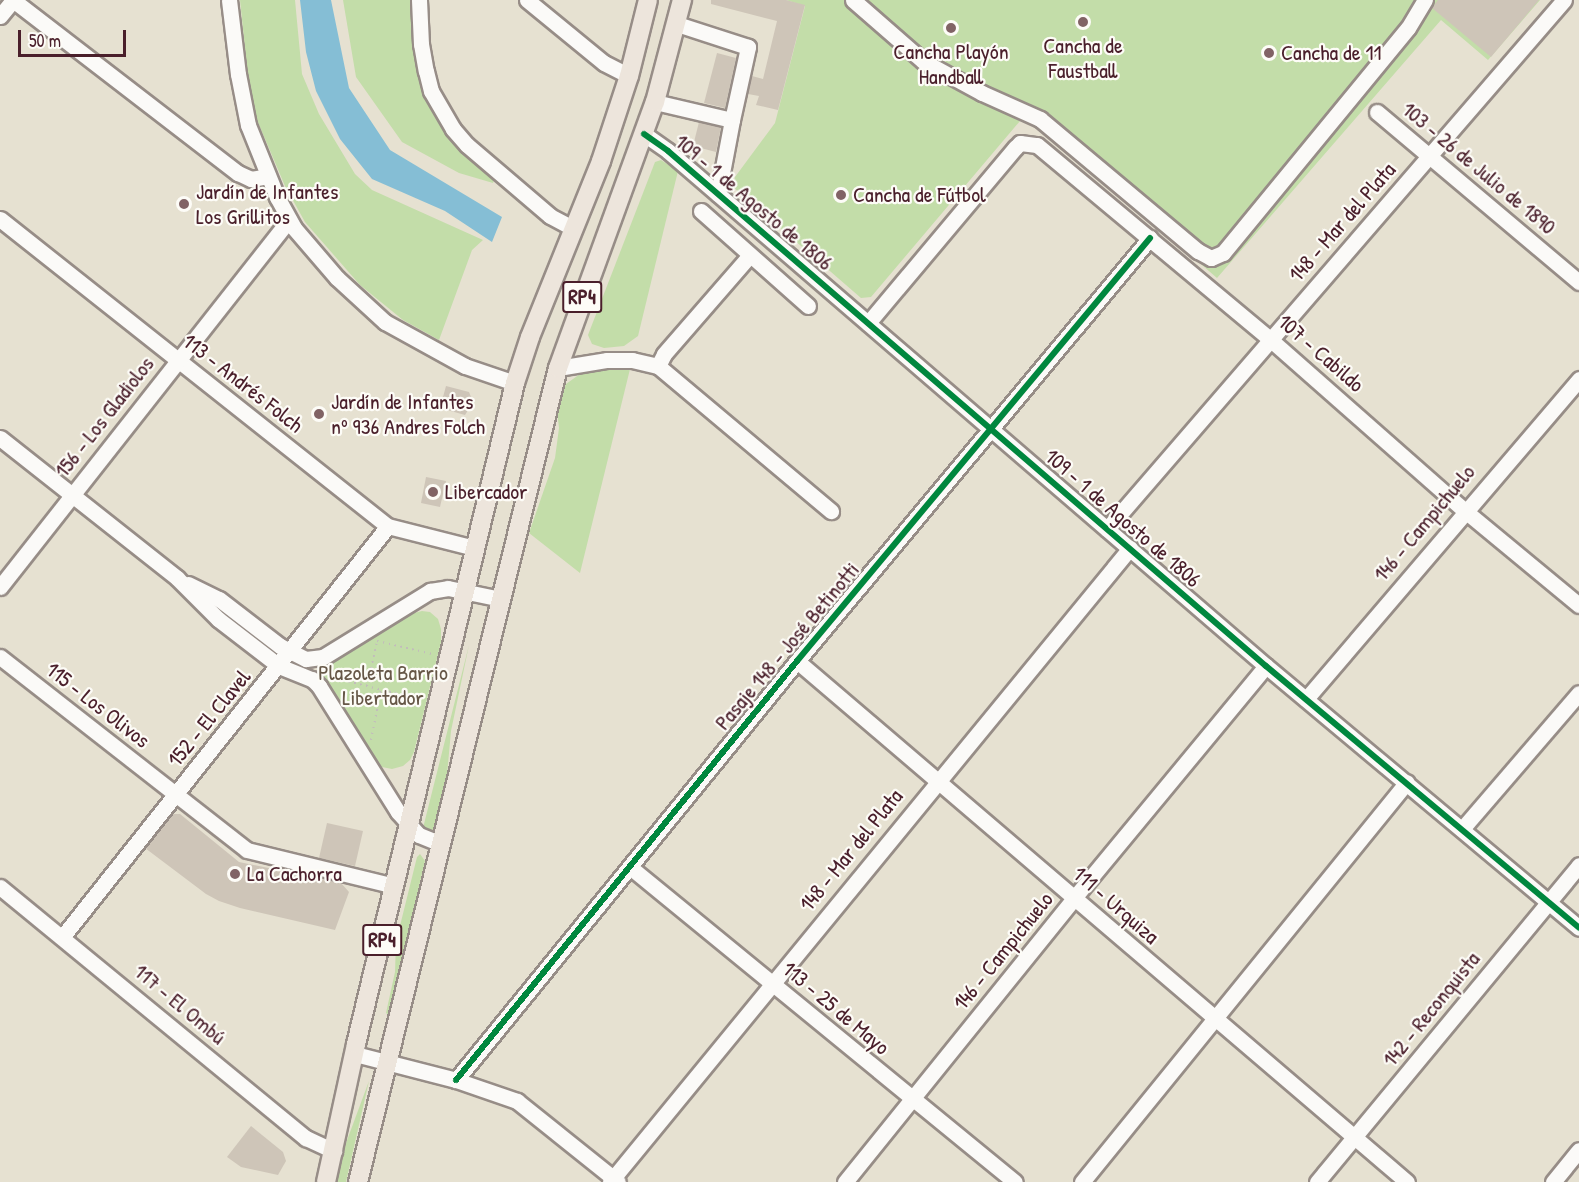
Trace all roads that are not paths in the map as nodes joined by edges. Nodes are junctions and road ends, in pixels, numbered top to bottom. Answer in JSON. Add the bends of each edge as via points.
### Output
{"nodes":[{"id":1,"x":13,"y":0,"type":"edge"},
{"id":2,"x":229,"y":0,"type":"edge"},
{"id":3,"x":419,"y":0,"type":"edge"},
{"id":4,"x":527,"y":0,"type":"edge"},
{"id":5,"x":648,"y":0,"type":"edge"},
{"id":6,"x":682,"y":0,"type":"edge"},
{"id":7,"x":853,"y":0,"type":"edge"},
{"id":8,"x":1425,"y":0,"type":"edge"},
{"id":9,"x":1564,"y":0,"type":"edge"},
{"id":10,"x":0,"y":16,"type":"edge"},
{"id":11,"x":677,"y":24,"type":"junction"},
{"id":12,"x":629,"y":76,"type":"junction"},
{"id":13,"x":655,"y":102,"type":"junction"},
{"id":14,"x":1377,"y":112,"type":"dead end"},
{"id":15,"x":732,"y":120,"type":"junction"},
{"id":16,"x":644,"y":134,"type":"junction"},
{"id":17,"x":1429,"y":155,"type":"junction"},
{"id":18,"x":268,"y":176,"type":"junction"},
{"id":19,"x":718,"y":194,"type":"junction"},
{"id":20,"x":701,"y":211,"type":"dead end"},
{"id":21,"x":0,"y":219,"type":"edge"},
{"id":22,"x":290,"y":220,"type":"junction"},
{"id":23,"x":574,"y":229,"type":"junction"},
{"id":24,"x":1150,"y":238,"type":"junction"},
{"id":25,"x":750,"y":255,"type":"junction"},
{"id":26,"x":1579,"y":282,"type":"edge"},
{"id":27,"x":808,"y":306,"type":"dead end"},
{"id":28,"x":868,"y":323,"type":"junction"},
{"id":29,"x":1271,"y":340,"type":"junction"},
{"id":30,"x":178,"y":360,"type":"junction"},
{"id":31,"x":658,"y":366,"type":"junction"},
{"id":32,"x":558,"y":368,"type":"junction"},
{"id":33,"x":1579,"y":379,"type":"edge"},
{"id":34,"x":515,"y":383,"type":"junction"},
{"id":35,"x":992,"y":429,"type":"junction"},
{"id":36,"x":0,"y":438,"type":"edge"},
{"id":37,"x":72,"y":494,"type":"junction"},
{"id":38,"x":1464,"y":510,"type":"junction"},
{"id":39,"x":831,"y":511,"type":"dead end"},
{"id":40,"x":388,"y":526,"type":"junction"},
{"id":41,"x":1107,"y":529,"type":"junction"},
{"id":42,"x":475,"y":548,"type":"junction"},
{"id":43,"x":1130,"y":548,"type":"junction"},
{"id":44,"x":177,"y":579,"type":"junction"},
{"id":45,"x":0,"y":586,"type":"edge"},
{"id":46,"x":466,"y":591,"type":"junction"},
{"id":47,"x":501,"y":599,"type":"junction"},
{"id":48,"x":1579,"y":605,"type":"edge"},
{"id":49,"x":289,"y":651,"type":"junction"},
{"id":50,"x":0,"y":657,"type":"edge"},
{"id":51,"x":797,"y":661,"type":"junction"},
{"id":52,"x":279,"y":666,"type":"junction"},
{"id":53,"x":1266,"y":666,"type":"junction"},
{"id":54,"x":1579,"y":693,"type":"edge"},
{"id":55,"x":1306,"y":699,"type":"junction"},
{"id":56,"x":938,"y":779,"type":"junction"},
{"id":57,"x":1407,"y":782,"type":"junction"},
{"id":58,"x":177,"y":794,"type":"junction"},
{"id":59,"x":409,"y":826,"type":"junction"},
{"id":60,"x":1462,"y":829,"type":"junction"},
{"id":61,"x":441,"y":844,"type":"junction"},
{"id":62,"x":1579,"y":865,"type":"edge"},
{"id":63,"x":630,"y":867,"type":"junction"},
{"id":64,"x":0,"y":886,"type":"edge"},
{"id":65,"x":395,"y":886,"type":"junction"},
{"id":66,"x":1074,"y":898,"type":"junction"},
{"id":67,"x":1548,"y":902,"type":"junction"},
{"id":68,"x":1579,"y":928,"type":"edge"},
{"id":69,"x":63,"y":936,"type":"junction"},
{"id":70,"x":772,"y":983,"type":"junction"},
{"id":71,"x":1214,"y":1019,"type":"junction"},
{"id":72,"x":355,"y":1054,"type":"junction"},
{"id":73,"x":387,"y":1061,"type":"junction"},
{"id":74,"x":456,"y":1080,"type":"junction"},
{"id":75,"x":912,"y":1100,"type":"junction"},
{"id":76,"x":1354,"y":1137,"type":"junction"},
{"id":77,"x":1579,"y":1150,"type":"edge"},
{"id":78,"x":334,"y":1151,"type":"junction"},
{"id":79,"x":614,"y":1181,"type":"edge"},
{"id":80,"x":326,"y":1182,"type":"edge"},
{"id":81,"x":358,"y":1182,"type":"edge"},
{"id":82,"x":845,"y":1182,"type":"edge"},
{"id":83,"x":1015,"y":1182,"type":"edge"},
{"id":84,"x":1082,"y":1182,"type":"edge"},
{"id":85,"x":1317,"y":1182,"type":"edge"},
{"id":86,"x":1407,"y":1182,"type":"edge"},
{"id":87,"x":1553,"y":1182,"type":"edge"}],
"edges":[{"from":1,"to":10,"type":"street"},
{"from":1,"to":18,"type":"street","via":[[238,173],[251,179]]},
{"from":2,"to":18,"type":"street","via":[[248,125]]},
{"from":3,"to":23,"type":"street","via":[[431,91],[453,129],[550,216]]},
{"from":4,"to":12,"type":"street","via":[[604,63]]},
{"from":5,"to":12,"type":"main road","number":"RP4"},
{"from":6,"to":11,"type":"main road","number":"RP4"},
{"from":7,"to":8,"type":"street","via":[[923,61],[1040,119],[1211,258],[1223,253],[1408,28]]},
{"from":9,"to":17,"type":"street","name":"148 - Mar del Plata"},
{"from":11,"to":13,"type":"main road","number":"RP4"},
{"from":11,"to":15,"type":"street","via":[[748,47]]},
{"from":12,"to":23,"type":"main road","number":"RP4"},
{"from":13,"to":15,"type":"street"},
{"from":13,"to":16,"type":"main road","number":"RP4"},
{"from":14,"to":17,"type":"street","name":"103 - 26 de Julio de 1890"},
{"from":15,"to":19,"type":"street"},
{"from":16,"to":19,"type":"street","name":"109 - 1 de Agosto de 1806"},
{"from":16,"to":32,"type":"main road","number":"RP4"},
{"from":17,"to":26,"type":"street","name":"103 - 26 de Julio de 1890"},
{"from":17,"to":29,"type":"street","name":"148 - Mar del Plata"},
{"from":18,"to":22,"type":"street"},
{"from":19,"to":28,"type":"street","name":"109 - 1 de Agosto de 1806"},
{"from":20,"to":25,"type":"street"},
{"from":21,"to":30,"type":"street","name":"113 - Andrés Folch"},
{"from":22,"to":30,"type":"street","name":"156 - Los Gladiolos"},
{"from":22,"to":34,"type":"street","via":[[337,278],[385,322],[465,366]]},
{"from":23,"to":34,"type":"main road","number":"RP4"},
{"from":24,"to":28,"type":"street","name":"107 - Cabildo","via":[[1044,149],[1020,143]]},
{"from":24,"to":29,"type":"street","name":"107 - Cabildo"},
{"from":24,"to":35,"type":"street","name":"Pasaje 148 - José Betinotti"},
{"from":25,"to":27,"type":"street"},
{"from":25,"to":31,"type":"street","via":[[664,354]]},
{"from":28,"to":35,"type":"street","name":"109 - 1 de Agosto de 1806"},
{"from":29,"to":38,"type":"street","name":"107 - Cabildo"},
{"from":29,"to":41,"type":"street","name":"148 - Mar del Plata"},
{"from":30,"to":37,"type":"street","name":"156 - Los Gladiolos"},
{"from":30,"to":40,"type":"street","name":"113 - Andrés Folch"},
{"from":31,"to":32,"type":"street","via":[[607,360]]},
{"from":31,"to":39,"type":"street"},
{"from":32,"to":47,"type":"main road","number":"RP4"},
{"from":33,"to":38,"type":"street","name":"146 - Campichuelo"},
{"from":34,"to":42,"type":"main road","number":"RP4"},
{"from":35,"to":41,"type":"street","name":"109 - 1 de Agosto de 1806"},
{"from":35,"to":51,"type":"street","name":"Pasaje 148 - José Betinotti"},
{"from":36,"to":37,"type":"street"},
{"from":37,"to":44,"type":"street"},
{"from":37,"to":45,"type":"street","name":"156 - Los Gladiolos"},
{"from":38,"to":48,"type":"street","name":"107 - Cabildo"},
{"from":38,"to":55,"type":"street","name":"146 - Campichuelo"},
{"from":40,"to":42,"type":"street","name":"113 - Andrés Folch"},
{"from":40,"to":49,"type":"street","name":"152 - El Clavel"},
{"from":41,"to":43,"type":"street","name":"109 - 1 de Agosto de 1806"},
{"from":42,"to":46,"type":"main road","number":"RP4"},
{"from":43,"to":53,"type":"street","name":"109 - 1 de Agosto de 1806"},
{"from":43,"to":56,"type":"street","name":"148 - Mar del Plata"},
{"from":44,"to":49,"type":"street","via":[[219,599]]},
{"from":44,"to":52,"type":"street","via":[[209,613]]},
{"from":46,"to":47,"type":"street"},
{"from":46,"to":49,"type":"street","via":[[430,591],[323,657],[306,659]]},
{"from":46,"to":59,"type":"main road","number":"RP4"},
{"from":47,"to":61,"type":"main road","number":"RP4"},
{"from":49,"to":52,"type":"street","name":"152 - El Clavel"},
{"from":50,"to":58,"type":"street","name":"115 - Los Olivos"},
{"from":51,"to":56,"type":"street","name":"111 - Urquiza"},
{"from":51,"to":63,"type":"street","name":"Pasaje 148 - José Betinotti"},
{"from":52,"to":58,"type":"street","name":"152 - El Clavel"},
{"from":52,"to":59,"type":"street","via":[[312,679],[319,687]]},
{"from":53,"to":55,"type":"street","name":"109 - 1 de Agosto de 1806"},
{"from":53,"to":66,"type":"street","name":"146 - Campichuelo"},
{"from":54,"to":60,"type":"street"},
{"from":55,"to":57,"type":"street","name":"109 - 1 de Agosto de 1806"},
{"from":56,"to":66,"type":"street","name":"111 - Urquiza"},
{"from":56,"to":70,"type":"street","name":"148 - Mar del Plata"},
{"from":57,"to":60,"type":"street","name":"109 - 1 de Agosto de 1806"},
{"from":57,"to":71,"type":"street"},
{"from":58,"to":65,"type":"street","name":"115 - Los Olivos","via":[[253,852]]},
{"from":58,"to":69,"type":"street","name":"152 - El Clavel"},
{"from":59,"to":61,"type":"street"},
{"from":59,"to":65,"type":"main road","number":"RP4"},
{"from":60,"to":67,"type":"street","name":"109 - 1 de Agosto de 1806"},
{"from":61,"to":73,"type":"main road","number":"RP4"},
{"from":62,"to":67,"type":"street","name":"142 - Reconquista"},
{"from":63,"to":70,"type":"street","name":"113 - 25 de Mayo"},
{"from":63,"to":74,"type":"street","name":"Pasaje 148 - José Betinotti"},
{"from":64,"to":69,"type":"street","name":"117 - El Ombú"},
{"from":65,"to":72,"type":"main road","number":"RP4"},
{"from":66,"to":71,"type":"street","name":"111 - Urquiza"},
{"from":66,"to":75,"type":"street","name":"146 - Campichuelo"},
{"from":67,"to":68,"type":"street","name":"109 - 1 de Agosto de 1806"},
{"from":67,"to":76,"type":"street","name":"142 - Reconquista"},
{"from":69,"to":78,"type":"street","name":"117 - El Ombú","via":[[306,1138]]},
{"from":70,"to":75,"type":"street","name":"113 - 25 de Mayo"},
{"from":70,"to":79,"type":"street","name":"148 - Mar del Plata"},
{"from":71,"to":76,"type":"street","name":"111 - Urquiza"},
{"from":71,"to":84,"type":"street"},
{"from":72,"to":73,"type":"street"},
{"from":72,"to":78,"type":"main road","number":"RP4"},
{"from":73,"to":74,"type":"street"},
{"from":73,"to":81,"type":"main road","number":"RP4"},
{"from":74,"to":79,"type":"street","via":[[517,1101]]},
{"from":75,"to":82,"type":"street","name":"146 - Campichuelo"},
{"from":75,"to":83,"type":"street","name":"113 - 25 de Mayo"},
{"from":76,"to":85,"type":"street","name":"142 - Reconquista"},
{"from":76,"to":86,"type":"street","name":"111 - Urquiza"},
{"from":77,"to":87,"type":"street"},
{"from":78,"to":80,"type":"main road","number":"RP4"}]}
